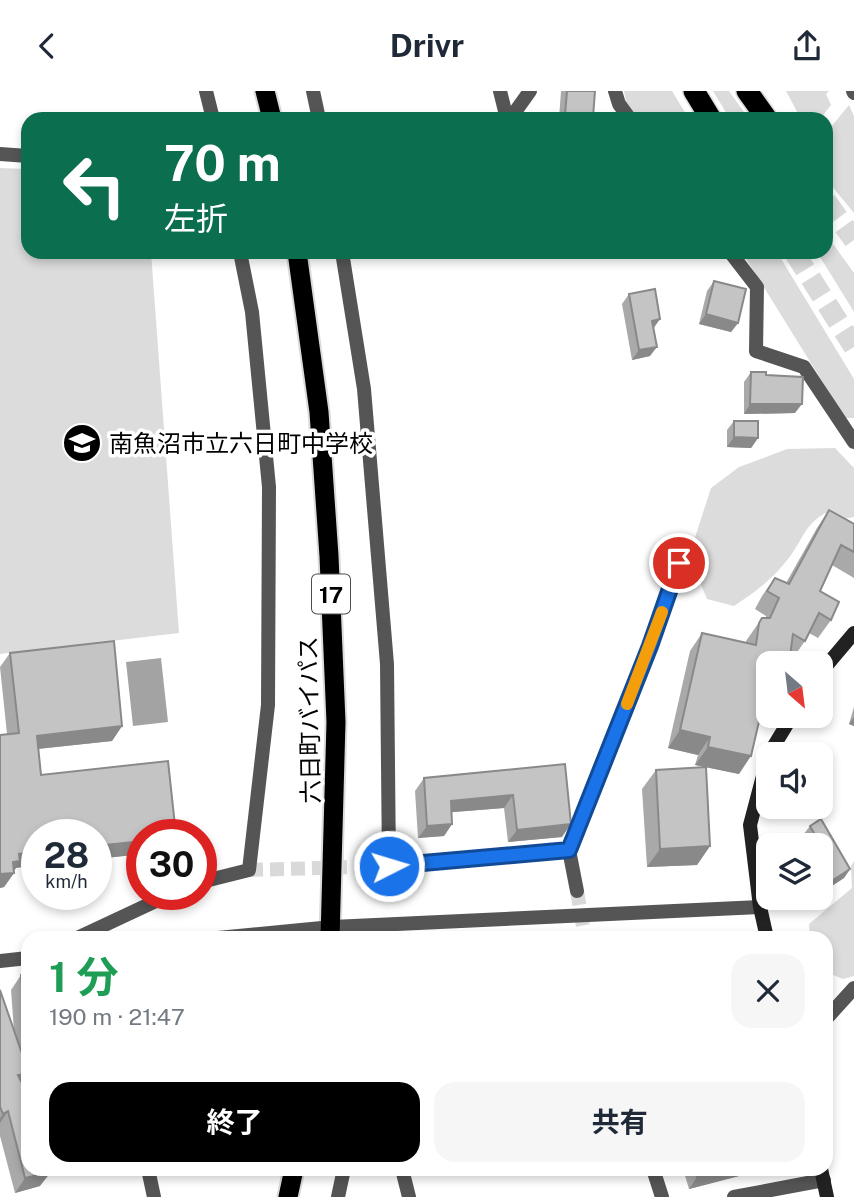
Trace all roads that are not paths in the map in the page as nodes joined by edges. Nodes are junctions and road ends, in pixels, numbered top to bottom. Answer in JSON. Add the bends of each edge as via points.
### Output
{"nodes":[{"id":1,"x":206,"y":91,"type":"edge"},
{"id":2,"x":265,"y":91,"type":"edge"},
{"id":3,"x":313,"y":91,"type":"edge"},
{"id":4,"x":500,"y":91,"type":"edge"},
{"id":5,"x":530,"y":91,"type":"edge"},
{"id":6,"x":615,"y":91,"type":"edge"},
{"id":7,"x":694,"y":91,"type":"edge"},
{"id":8,"x":747,"y":91,"type":"edge"},
{"id":9,"x":211,"y":112,"type":"edge"},
{"id":10,"x":270,"y":112,"type":"edge"},
{"id":11,"x":318,"y":112,"type":"edge"},
{"id":12,"x":507,"y":112,"type":"edge"},
{"id":13,"x":514,"y":112,"type":"edge"},
{"id":14,"x":625,"y":112,"type":"edge"},
{"id":15,"x":707,"y":112,"type":"edge"},
{"id":16,"x":762,"y":112,"type":"edge"},
{"id":17,"x":0,"y":154,"type":"edge"},
{"id":18,"x":21,"y":156,"type":"edge"},
{"id":19,"x":241,"y":259,"type":"edge"},
{"id":20,"x":299,"y":259,"type":"edge"},
{"id":21,"x":343,"y":259,"type":"edge"},
{"id":22,"x":735,"y":259,"type":"edge"},
{"id":23,"x":854,"y":442,"type":"edge"},
{"id":24,"x":679,"y":563,"type":"dead end"},
{"id":25,"x":854,"y":633,"type":"edge"},
{"id":26,"x":833,"y":658,"type":"edge"},
{"id":27,"x":756,"y":803,"type":"edge"},
{"id":28,"x":569,"y":850,"type":"junction"},
{"id":29,"x":756,"y":874,"type":"edge"},
{"id":30,"x":217,"y":879,"type":"edge"},
{"id":31,"x":578,"y":891,"type":"tunnel mouth"},
{"id":32,"x":756,"y":907,"type":"edge"},
{"id":33,"x":136,"y":910,"type":"edge"},
{"id":34,"x":761,"y":910,"type":"edge"},
{"id":35,"x":92,"y":931,"type":"edge"},
{"id":36,"x":331,"y":931,"type":"edge"},
{"id":37,"x":364,"y":931,"type":"edge"},
{"id":38,"x":765,"y":931,"type":"edge"},
{"id":39,"x":21,"y":959,"type":"edge"},
{"id":40,"x":0,"y":961,"type":"edge"},
{"id":41,"x":854,"y":988,"type":"edge"},
{"id":42,"x":833,"y":1011,"type":"edge"},
{"id":43,"x":150,"y":1176,"type":"edge"},
{"id":44,"x":292,"y":1176,"type":"edge"},
{"id":45,"x":342,"y":1176,"type":"edge"},
{"id":46,"x":404,"y":1176,"type":"edge"},
{"id":47,"x":655,"y":1176,"type":"edge"},
{"id":48,"x":818,"y":1176,"type":"edge"},
{"id":49,"x":822,"y":1176,"type":"edge"},
{"id":50,"x":154,"y":1197,"type":"edge"},
{"id":51,"x":288,"y":1197,"type":"edge"},
{"id":52,"x":338,"y":1197,"type":"edge"},
{"id":53,"x":409,"y":1197,"type":"edge"},
{"id":54,"x":662,"y":1197,"type":"edge"},
{"id":55,"x":734,"y":1197,"type":"edge"},
{"id":56,"x":827,"y":1197,"type":"edge"}],
"edges":[{"from":1,"to":9,"type":"street"},
{"from":2,"to":10,"type":"highway"},
{"from":3,"to":11,"type":"street"},
{"from":4,"to":12,"type":"street"},
{"from":5,"to":13,"type":"street"},
{"from":6,"to":14,"type":"street"},
{"from":7,"to":15,"type":"highway"},
{"from":8,"to":16,"type":"highway"},
{"from":17,"to":18,"type":"street"},
{"from":19,"to":30,"type":"street","via":[[269,487],[268,705],[249,870]]},
{"from":20,"to":36,"type":"highway","name":"六日町バイパス","number":"17","via":[[319,412],[329,556],[336,722]]},
{"from":21,"to":28,"type":"street","via":[[364,390],[387,664],[389,866]]},
{"from":22,"to":23,"type":"street","via":[[757,288],[756,351],[804,367]]},
{"from":24,"to":28,"type":"street"},
{"from":25,"to":26,"type":"main road"},
{"from":27,"to":29,"type":"main road","via":[[750,825]]},
{"from":28,"to":31,"type":"street"},
{"from":32,"to":37,"type":"street"},
{"from":33,"to":35,"type":"street"},
{"from":34,"to":38,"type":"main road"},
{"from":39,"to":40,"type":"street"},
{"from":41,"to":42,"type":"street"},
{"from":43,"to":50,"type":"street"},
{"from":44,"to":51,"type":"highway"},
{"from":45,"to":52,"type":"street"},
{"from":46,"to":53,"type":"street"},
{"from":47,"to":54,"type":"street"},
{"from":48,"to":55,"type":"street"},
{"from":49,"to":56,"type":"main road"}]}
